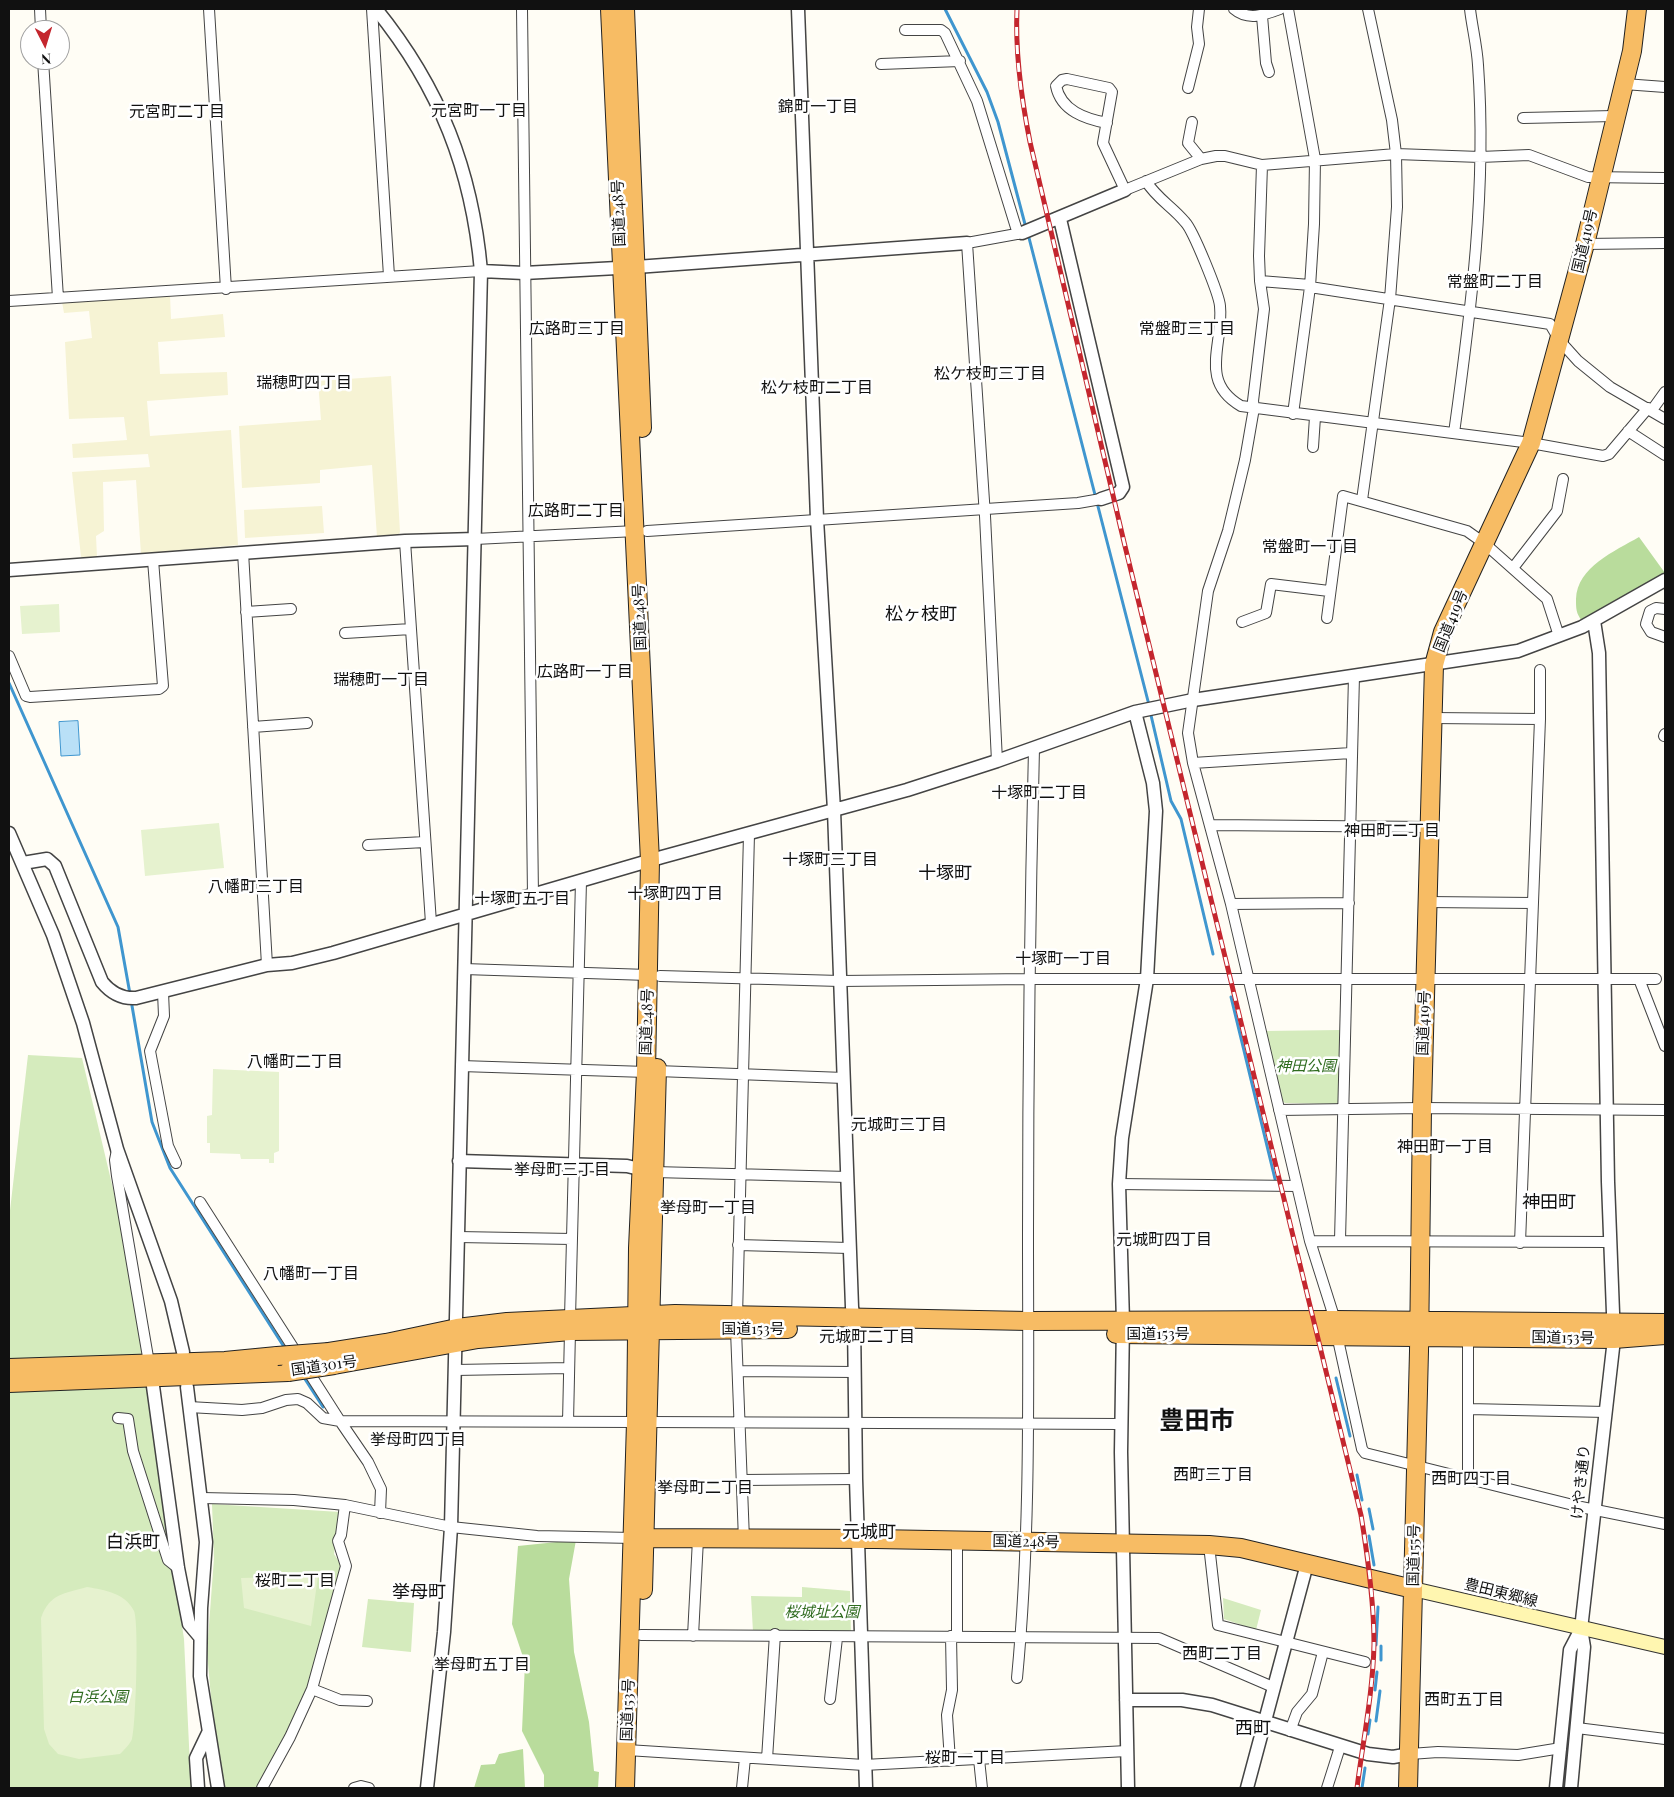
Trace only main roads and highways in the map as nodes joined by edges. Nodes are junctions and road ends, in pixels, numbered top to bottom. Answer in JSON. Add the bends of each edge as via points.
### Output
{"nodes":[{"id":1,"x":610,"y":9,"type":"edge"},
{"id":2,"x":625,"y":9,"type":"edge"},
{"id":3,"x":1637,"y":9,"type":"edge"},
{"id":4,"x":628,"y":267,"type":"junction"},
{"id":5,"x":1665,"y":1322,"type":"edge"},
{"id":6,"x":643,"y":1323,"type":"junction"},
{"id":7,"x":1418,"y":1329,"type":"junction"},
{"id":8,"x":1614,"y":1331,"type":"junction"},
{"id":9,"x":1665,"y":1336,"type":"edge"},
{"id":10,"x":331,"y":1359,"type":"junction"},
{"id":11,"x":9,"y":1368,"type":"edge"},
{"id":12,"x":144,"y":1371,"type":"junction"},
{"id":13,"x":9,"y":1382,"type":"edge"},
{"id":14,"x":640,"y":1539,"type":"junction"},
{"id":15,"x":1413,"y":1589,"type":"junction"},
{"id":16,"x":1665,"y":1647,"type":"edge"},
{"id":17,"x":632,"y":1750,"type":"junction"},
{"id":18,"x":625,"y":1788,"type":"edge"},
{"id":19,"x":637,"y":1788,"type":"edge"},
{"id":20,"x":1408,"y":1788,"type":"edge"}],
"edges":[{"from":1,"to":4,"type":"highway","name":"国道248号"},
{"from":2,"to":4,"type":"highway","name":"国道248号"},
{"from":3,"to":7,"type":"highway","name":"国道419号","via":[[1632,51],[1585,244],[1531,443],[1443,632],[1434,666]]},
{"from":4,"to":6,"type":"highway","name":"国道248号","via":[[656,859]]},
{"from":5,"to":8,"type":"highway","name":"国道153号"},
{"from":6,"to":7,"type":"highway","name":"国道153号"},
{"from":6,"to":10,"type":"highway","name":"国道301号","via":[[570,1324],[456,1336]]},
{"from":6,"to":14,"type":"highway","name":"国道153号"},
{"from":7,"to":8,"type":"highway","name":"国道153号"},
{"from":7,"to":8,"type":"highway","name":"国道153号","via":[[1468,1337]]},
{"from":7,"to":15,"type":"highway","name":"国道155号"},
{"from":8,"to":9,"type":"highway","name":"国道153号"},
{"from":10,"to":12,"type":"highway","name":"国道301号","bridge":true,"via":[[277,1356]]},
{"from":10,"to":12,"type":"highway","name":"国道301号","bridge":true,"via":[[288,1372]]},
{"from":11,"to":12,"type":"highway","name":"国道301号"},
{"from":12,"to":13,"type":"highway","name":"国道301号"},
{"from":14,"to":15,"type":"highway","name":"国道248号","via":[[1209,1545],[1241,1548]]},
{"from":14,"to":17,"type":"highway","name":"国道153号"},
{"from":14,"to":17,"type":"highway","name":"国道153号","via":[[641,1635]]},
{"from":15,"to":16,"type":"main road","name":"豊田東郷線"},
{"from":15,"to":20,"type":"highway","name":"国道155号"},
{"from":17,"to":18,"type":"highway","name":"国道153号"},
{"from":17,"to":19,"type":"highway","name":"国道153号"}]}
